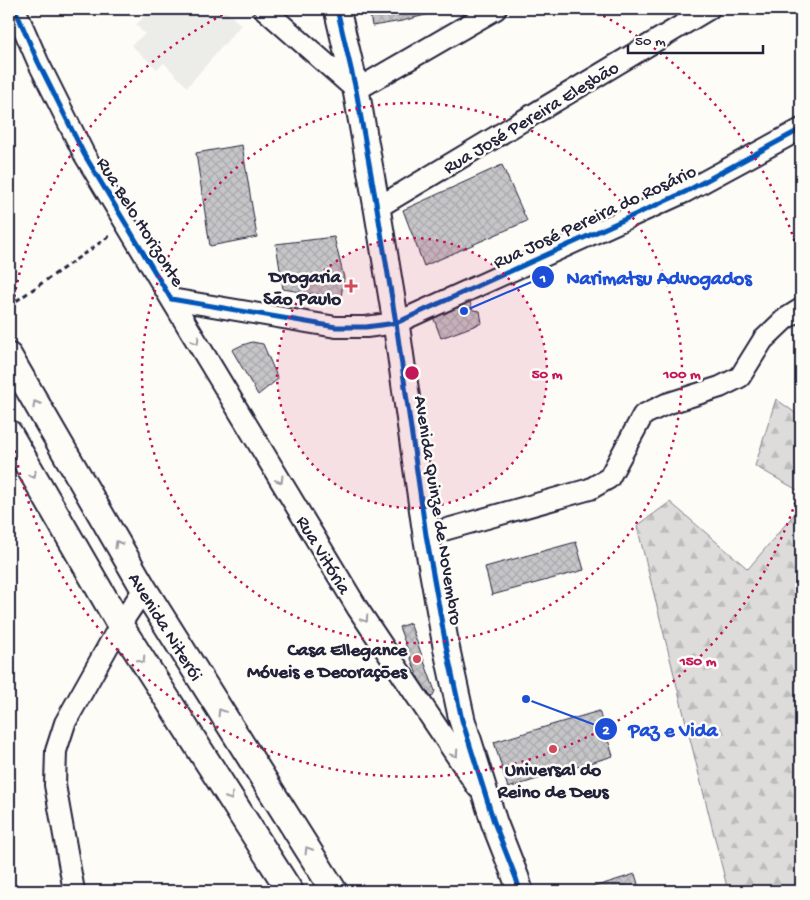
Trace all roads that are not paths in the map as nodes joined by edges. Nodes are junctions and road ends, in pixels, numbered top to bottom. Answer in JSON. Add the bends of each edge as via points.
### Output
{"nodes":[{"id":1,"x":15,"y":9,"type":"edge"},
{"id":2,"x":264,"y":9,"type":"edge"},
{"id":3,"x":337,"y":9,"type":"edge"},
{"id":4,"x":496,"y":9,"type":"edge"},
{"id":5,"x":709,"y":9,"type":"edge"},
{"id":6,"x":356,"y":90,"type":"junction"},
{"id":7,"x":801,"y":129,"type":"edge"},
{"id":8,"x":377,"y":208,"type":"junction"},
{"id":9,"x":171,"y":299,"type":"junction"},
{"id":10,"x":801,"y":309,"type":"edge"},
{"id":11,"x":396,"y":323,"type":"junction"},
{"id":12,"x":9,"y":356,"type":"edge"},
{"id":13,"x":9,"y":433,"type":"edge"},
{"id":14,"x":426,"y":534,"type":"junction"},
{"id":15,"x":144,"y":589,"type":"junction"},
{"id":16,"x":120,"y":625,"type":"junction"},
{"id":17,"x":488,"y":803,"type":"junction"},
{"id":18,"x":74,"y":891,"type":"edge"},
{"id":19,"x":290,"y":891,"type":"edge"},
{"id":20,"x":334,"y":891,"type":"edge"},
{"id":21,"x":520,"y":891,"type":"edge"}],
"edges":[{"from":1,"to":9,"type":"street","name":"Rua Belo Horizonte","via":[[84,154]]},
{"from":2,"to":6,"type":"street"},
{"from":3,"to":6,"type":"main road","name":"Avenida Quinze de Novembro"},
{"from":4,"to":6,"type":"street"},
{"from":5,"to":8,"type":"street","name":"Rua José Pereira Elesbão"},
{"from":6,"to":8,"type":"main road","name":"Avenida Quinze de Novembro"},
{"from":7,"to":11,"type":"street","name":"Rua José Pereira do Rosário","via":[[685,192]]},
{"from":8,"to":11,"type":"main road","name":"Avenida Quinze de Novembro"},
{"from":9,"to":11,"type":"street","name":"Rua Belo Horizonte","via":[[336,327]]},
{"from":9,"to":17,"type":"street","name":"Rua Vitória","one_way":true,"via":[[358,609]]},
{"from":10,"to":14,"type":"street","via":[[763,340],[740,377],[643,415],[609,478],[590,489]]},
{"from":11,"to":14,"type":"main road","name":"Avenida Quinze de Novembro"},
{"from":15,"to":12,"type":"main road","name":"Avenida Niterói","one_way":true},
{"from":13,"to":16,"type":"main road","name":"Avenida Niterói","one_way":true},
{"from":14,"to":17,"type":"main road","name":"Avenida Quinze de Novembro","via":[[462,720]]},
{"from":15,"to":16,"type":"street"},
{"from":20,"to":15,"type":"main road","name":"Avenida Niterói","one_way":true},
{"from":16,"to":18,"type":"street","via":[[65,723],[56,751],[55,785]]},
{"from":16,"to":19,"type":"main road","name":"Avenida Niterói","one_way":true},
{"from":17,"to":21,"type":"main road","name":"Avenida Quinze de Novembro"}]}
